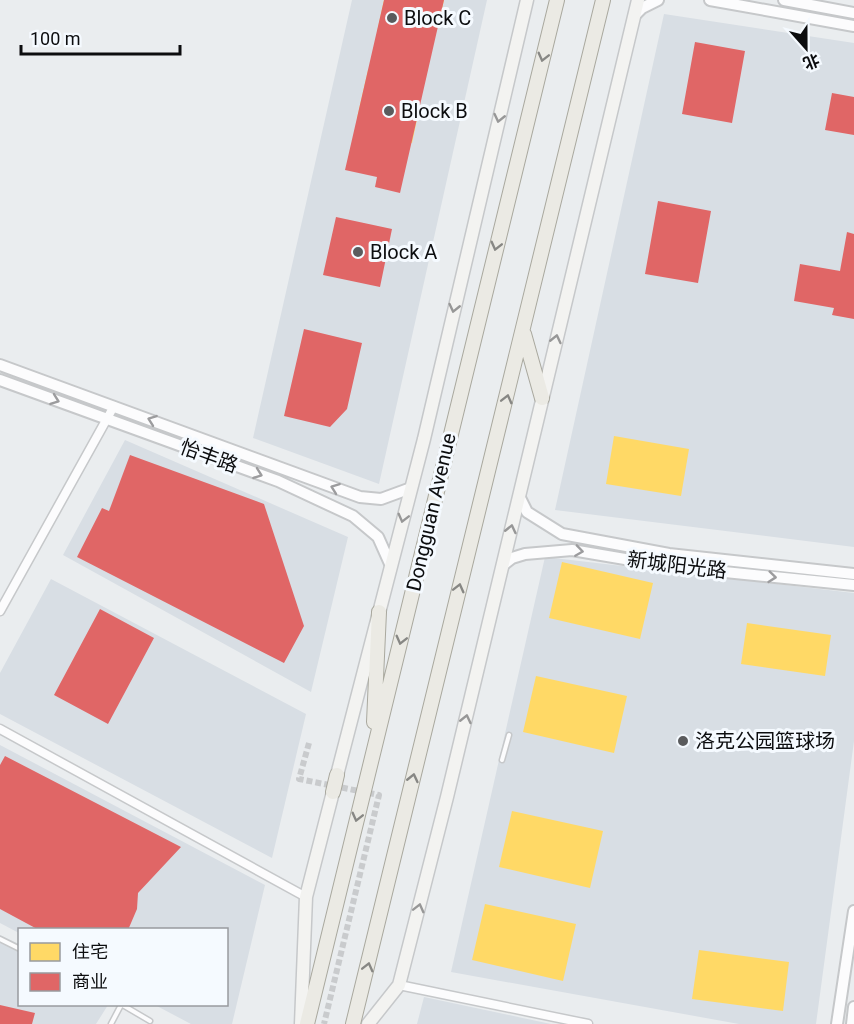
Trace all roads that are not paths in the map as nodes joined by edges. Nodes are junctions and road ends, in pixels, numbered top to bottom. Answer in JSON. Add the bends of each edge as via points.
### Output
{"nodes":[{"id":1,"x":527,"y":0,"type":"edge"},
{"id":2,"x":557,"y":0,"type":"edge"},
{"id":3,"x":603,"y":0,"type":"edge"},
{"id":4,"x":638,"y":0,"type":"edge"},
{"id":5,"x":658,"y":0,"type":"edge"},
{"id":6,"x":710,"y":0,"type":"edge"},
{"id":7,"x":784,"y":0,"type":"edge"},
{"id":8,"x":854,"y":13,"type":"edge"},
{"id":9,"x":634,"y":17,"type":"junction"},
{"id":10,"x":854,"y":26,"type":"edge"},
{"id":11,"x":524,"y":332,"type":"junction"},
{"id":12,"x":0,"y":365,"type":"edge"},
{"id":13,"x":0,"y":380,"type":"edge"},
{"id":14,"x":542,"y":399,"type":"junction"},
{"id":15,"x":114,"y":406,"type":"junction"},
{"id":16,"x":107,"y":419,"type":"junction"},
{"id":17,"x":411,"y":488,"type":"junction"},
{"id":18,"x":519,"y":496,"type":"junction"},
{"id":19,"x":502,"y":565,"type":"junction"},
{"id":20,"x":391,"y":566,"type":"junction"},
{"id":21,"x":854,"y":574,"type":"edge"},
{"id":22,"x":854,"y":585,"type":"edge"},
{"id":23,"x":0,"y":611,"type":"edge"},
{"id":24,"x":379,"y":612,"type":"junction"},
{"id":25,"x":0,"y":729,"type":"edge"},
{"id":26,"x":509,"y":735,"type":"dead end"},
{"id":27,"x":371,"y":760,"type":"junction"},
{"id":28,"x":502,"y":760,"type":"dead end"},
{"id":29,"x":337,"y":775,"type":"joint"},
{"id":30,"x":333,"y":792,"type":"joint"},
{"id":31,"x":306,"y":897,"type":"junction"},
{"id":32,"x":854,"y":911,"type":"edge"},
{"id":33,"x":0,"y":939,"type":"edge"},
{"id":34,"x":18,"y":949,"type":"edge"},
{"id":35,"x":399,"y":985,"type":"junction"},
{"id":36,"x":120,"y":1006,"type":"edge"},
{"id":37,"x":123,"y":1006,"type":"edge"},
{"id":38,"x":854,"y":1007,"type":"edge"},
{"id":39,"x":150,"y":1021,"type":"dead end"},
{"id":40,"x":111,"y":1024,"type":"edge"},
{"id":41,"x":301,"y":1024,"type":"edge"},
{"id":42,"x":307,"y":1024,"type":"edge"},
{"id":43,"x":353,"y":1024,"type":"edge"},
{"id":44,"x":368,"y":1024,"type":"edge"},
{"id":45,"x":588,"y":1024,"type":"edge"},
{"id":46,"x":837,"y":1024,"type":"edge"},
{"id":47,"x":852,"y":1024,"type":"edge"}],
"edges":[{"from":1,"to":17,"type":"main road","one_way":true},
{"from":2,"to":27,"type":"main road","name":"Dongguan Avenue","one_way":true},
{"from":3,"to":11,"type":"main road"},
{"from":4,"to":9,"type":"main road"},
{"from":5,"to":9,"type":"street"},
{"from":6,"to":10,"type":"street"},
{"from":7,"to":8,"type":"street"},
{"from":14,"to":9,"type":"main road","one_way":true},
{"from":11,"to":14,"type":"main road"},
{"from":43,"to":11,"type":"main road","one_way":true},
{"from":12,"to":15,"type":"street","name":"怡丰路"},
{"from":13,"to":16,"type":"street","name":"怡丰路","one_way":true},
{"from":14,"to":18,"type":"main road"},
{"from":15,"to":16,"type":"street"},
{"from":17,"to":15,"type":"street","name":"怡丰路","one_way":true,"via":[[392,497],[360,497]]},
{"from":16,"to":20,"type":"street","name":"怡丰路","one_way":true,"via":[[278,481],[353,516],[378,537]]},
{"from":16,"to":23,"type":"street"},
{"from":17,"to":20,"type":"main road","one_way":true},
{"from":19,"to":18,"type":"main road","one_way":true},
{"from":18,"to":21,"type":"street","name":"新城阳光路","via":[[527,512],[562,534],[669,555]]},
{"from":19,"to":22,"type":"street","name":"新城阳光路","one_way":true,"via":[[525,554],[572,550],[666,566]]},
{"from":35,"to":19,"type":"main road","one_way":true},
{"from":20,"to":24,"type":"main road"},
{"from":24,"to":27,"type":"main road"},
{"from":24,"to":29,"type":"main road"},
{"from":25,"to":31,"type":"street"},
{"from":26,"to":28,"type":"lane"},
{"from":27,"to":42,"type":"main road","name":"Dongguan Avenue","one_way":true},
{"from":29,"to":30,"type":"main road"},
{"from":30,"to":31,"type":"main road"},
{"from":31,"to":41,"type":"main road"},
{"from":32,"to":46,"type":"street"},
{"from":33,"to":34,"type":"lane"},
{"from":35,"to":44,"type":"main road"},
{"from":35,"to":45,"type":"street"},
{"from":36,"to":40,"type":"lane"},
{"from":37,"to":39,"type":"lane"},
{"from":38,"to":47,"type":"street"}]}
